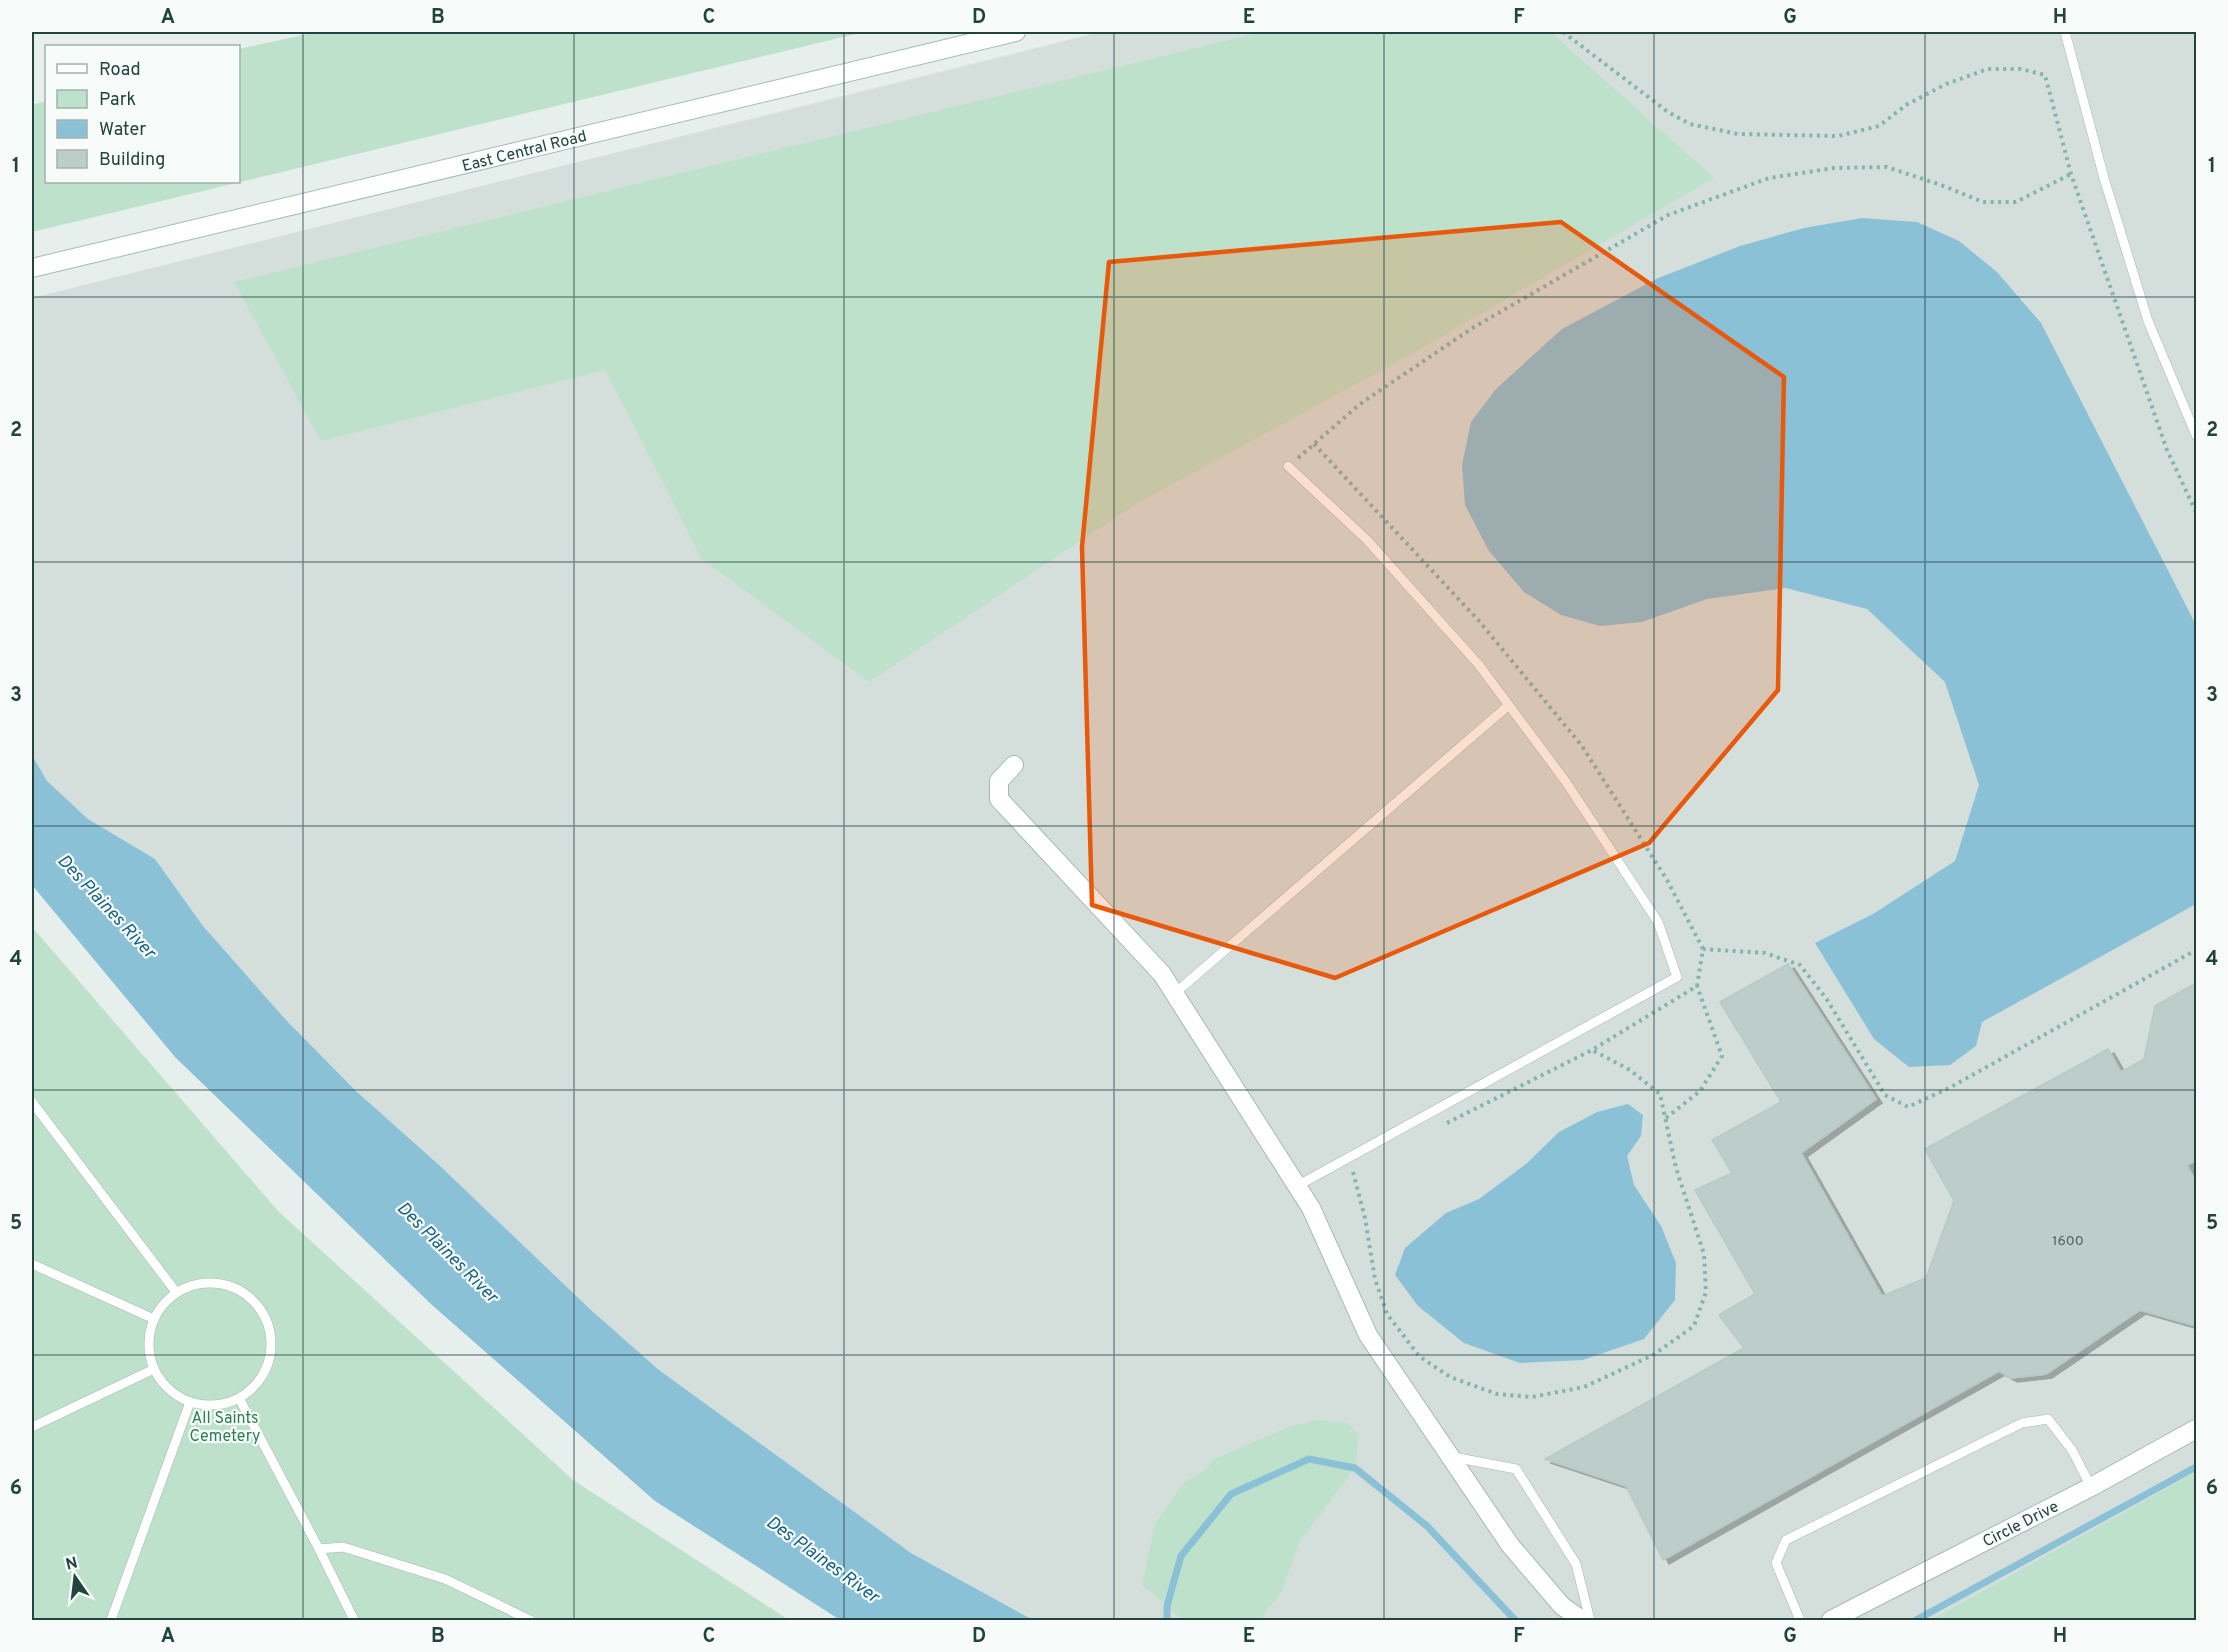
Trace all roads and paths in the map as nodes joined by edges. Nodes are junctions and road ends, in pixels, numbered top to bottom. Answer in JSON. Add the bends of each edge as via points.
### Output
{"nodes":[{"id":1,"x":1016,"y":32,"type":"edge"},
{"id":2,"x":1563,"y":32,"type":"edge"},
{"id":3,"x":2065,"y":32,"type":"edge"},
{"id":4,"x":2072,"y":174,"type":"junction"},
{"id":5,"x":32,"y":268,"type":"edge"},
{"id":6,"x":2196,"y":435,"type":"edge"},
{"id":7,"x":1314,"y":444,"type":"junction"},
{"id":8,"x":1288,"y":466,"type":"joint"},
{"id":9,"x":2196,"y":512,"type":"edge"},
{"id":10,"x":1509,"y":705,"type":"junction"},
{"id":11,"x":1014,"y":765,"type":"dead end"},
{"id":12,"x":1702,"y":949,"type":"junction"},
{"id":13,"x":2196,"y":950,"type":"edge"},
{"id":14,"x":1697,"y":986,"type":"junction"},
{"id":15,"x":1174,"y":994,"type":"junction"},
{"id":16,"x":1592,"y":1050,"type":"junction"},
{"id":17,"x":32,"y":1102,"type":"edge"},
{"id":18,"x":1666,"y":1118,"type":"junction"},
{"id":19,"x":1446,"y":1124,"type":"dead end"},
{"id":20,"x":1349,"y":1157,"type":"junction"},
{"id":21,"x":1363,"y":1166,"type":"dead end"},
{"id":22,"x":1353,"y":1171,"type":"junction"},
{"id":23,"x":1297,"y":1186,"type":"junction"},
{"id":24,"x":32,"y":1264,"type":"edge"},
{"id":25,"x":176,"y":1292,"type":"junction"},
{"id":26,"x":154,"y":1319,"type":"junction"},
{"id":27,"x":154,"y":1369,"type":"junction"},
{"id":28,"x":239,"y":1398,"type":"junction"},
{"id":29,"x":190,"y":1402,"type":"junction"},
{"id":30,"x":32,"y":1427,"type":"edge"},
{"id":31,"x":2196,"y":1429,"type":"edge"},
{"id":32,"x":1452,"y":1457,"type":"junction"},
{"id":33,"x":2091,"y":1487,"type":"junction"},
{"id":34,"x":319,"y":1549,"type":"junction"},
{"id":35,"x":1839,"y":1619,"type":"edge"},
{"id":36,"x":111,"y":1620,"type":"edge"},
{"id":37,"x":354,"y":1620,"type":"edge"},
{"id":38,"x":530,"y":1620,"type":"edge"},
{"id":39,"x":1582,"y":1620,"type":"edge"},
{"id":40,"x":1590,"y":1620,"type":"edge"},
{"id":41,"x":1800,"y":1620,"type":"edge"}],
"edges":[{"from":1,"to":5,"type":"street","name":"East Central Road"},
{"from":2,"to":4,"type":"path","via":[[1668,112],[1690,124],[1738,134],[1838,136],[1879,126],[1906,105],[1946,84],[1988,69],[2021,69],[2045,75]]},
{"from":3,"to":6,"type":"lane","via":[[2148,321]]},
{"from":4,"to":7,"type":"path","via":[[2016,202],[1983,202],[1887,167],[1834,168],[1769,178],[1668,215],[1474,327],[1360,404]]},
{"from":4,"to":9,"type":"path","via":[[2166,450]]},
{"from":7,"to":8,"type":"path"},
{"from":7,"to":12,"type":"path","via":[[1479,621],[1582,746],[1667,880]]},
{"from":8,"to":10,"type":"lane","via":[[1367,540],[1479,665]]},
{"from":10,"to":15,"type":"lane"},
{"from":10,"to":20,"type":"lane","via":[[1566,782],[1658,922],[1677,977]]},
{"from":11,"to":15,"type":"street","via":[[999,782],[999,800],[1162,974]]},
{"from":12,"to":13,"type":"path","via":[[1765,952],[1800,965],[1826,998],[1885,1095],[1908,1107]]},
{"from":12,"to":14,"type":"path"},
{"from":14,"to":16,"type":"path"},
{"from":14,"to":18,"type":"path","via":[[1722,1056],[1700,1091]]},
{"from":15,"to":23,"type":"street"},
{"from":16,"to":18,"type":"path","via":[[1630,1070],[1660,1094]]},
{"from":16,"to":19,"type":"path"},
{"from":17,"to":25,"type":"lane"},
{"from":18,"to":22,"type":"path","via":[[1676,1168],[1704,1254],[1706,1292],[1694,1326],[1653,1355],[1584,1387],[1532,1397],[1497,1394],[1460,1381],[1419,1356],[1387,1314],[1375,1279]]},
{"from":20,"to":22,"type":"path"},
{"from":20,"to":23,"type":"lane"},
{"from":21,"to":22,"type":"path"},
{"from":23,"to":32,"type":"street","via":[[1311,1208],[1368,1335]]},
{"from":24,"to":26,"type":"lane"},
{"from":25,"to":26,"type":"lane"},
{"from":25,"to":28,"type":"lane","via":[[194,1284],[214,1282],[233,1286],[250,1296],[263,1312],[271,1330],[272,1350],[267,1369],[255,1386]]},
{"from":26,"to":27,"type":"lane","via":[[149,1344]]},
{"from":27,"to":29,"type":"lane","via":[[175,1394]]},
{"from":27,"to":30,"type":"lane"},
{"from":28,"to":29,"type":"lane","via":[[215,1405]]},
{"from":28,"to":34,"type":"lane"},
{"from":29,"to":36,"type":"lane"},
{"from":31,"to":33,"type":"street","name":"Circle Drive"},
{"from":32,"to":39,"type":"street","via":[[1510,1545],[1562,1606]]},
{"from":32,"to":40,"type":"lane","via":[[1516,1469],[1576,1564]]},
{"from":33,"to":35,"type":"street","name":"Circle Drive"},
{"from":33,"to":41,"type":"lane","via":[[2072,1450],[2048,1419],[2022,1423],[1786,1540],[1776,1563]]},
{"from":34,"to":37,"type":"lane"},
{"from":34,"to":38,"type":"lane","via":[[343,1547],[445,1579]]}]}
